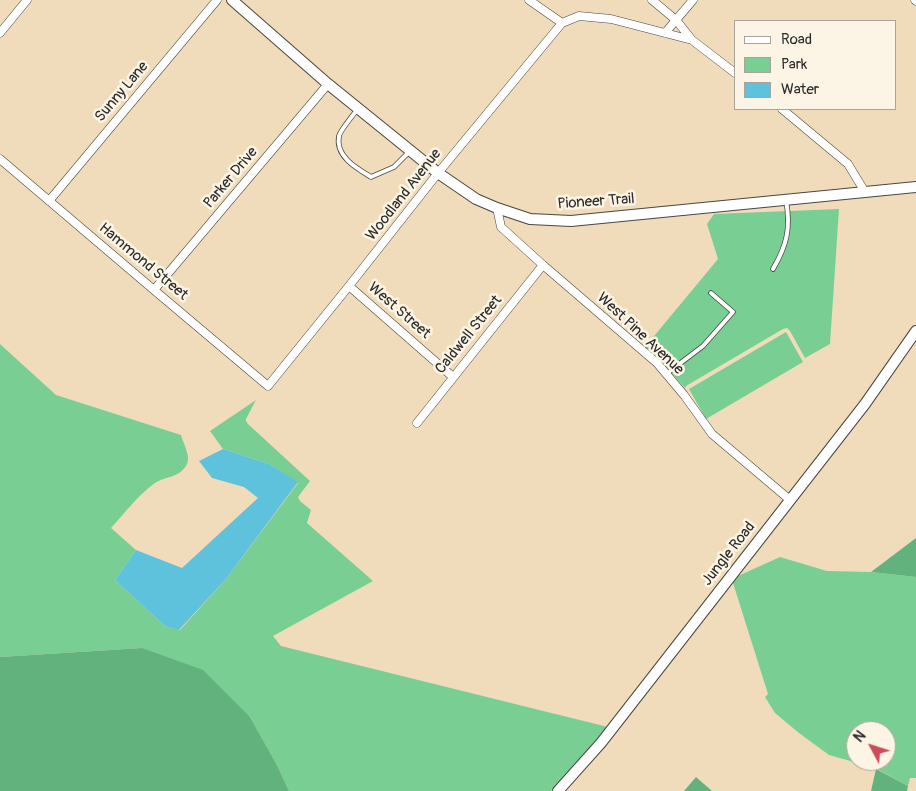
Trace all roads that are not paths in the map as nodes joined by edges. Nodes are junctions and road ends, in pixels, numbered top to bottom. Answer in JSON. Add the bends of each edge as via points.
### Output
{"nodes":[{"id":1,"x":27,"y":0,"type":"edge"},
{"id":2,"x":217,"y":0,"type":"edge"},
{"id":3,"x":232,"y":0,"type":"edge"},
{"id":4,"x":529,"y":0,"type":"edge"},
{"id":5,"x":652,"y":0,"type":"edge"},
{"id":6,"x":693,"y":0,"type":"edge"},
{"id":7,"x":676,"y":20,"type":"junction"},
{"id":8,"x":562,"y":23,"type":"junction"},
{"id":9,"x":0,"y":33,"type":"edge"},
{"id":10,"x":665,"y":33,"type":"junction"},
{"id":11,"x":692,"y":40,"type":"junction"},
{"id":12,"x":734,"y":72,"type":"edge"},
{"id":13,"x":328,"y":84,"type":"junction"},
{"id":14,"x":358,"y":108,"type":"junction"},
{"id":15,"x":783,"y":110,"type":"edge"},
{"id":16,"x":411,"y":151,"type":"junction"},
{"id":17,"x":0,"y":159,"type":"edge"},
{"id":18,"x":438,"y":173,"type":"junction"},
{"id":19,"x":916,"y":187,"type":"edge"},
{"id":20,"x":865,"y":192,"type":"junction"},
{"id":21,"x":786,"y":200,"type":"junction"},
{"id":22,"x":49,"y":201,"type":"junction"},
{"id":23,"x":497,"y":208,"type":"junction"},
{"id":24,"x":543,"y":265,"type":"junction"},
{"id":25,"x":773,"y":269,"type":"dead end"},
{"id":26,"x":349,"y":286,"type":"junction"},
{"id":27,"x":154,"y":290,"type":"junction"},
{"id":28,"x":711,"y":293,"type":"dead end"},
{"id":29,"x":916,"y":331,"type":"edge"},
{"id":30,"x":666,"y":374,"type":"junction"},
{"id":31,"x":453,"y":377,"type":"junction"},
{"id":32,"x":268,"y":386,"type":"joint"},
{"id":33,"x":417,"y":423,"type":"dead end"},
{"id":34,"x":790,"y":500,"type":"junction"},
{"id":35,"x":558,"y":791,"type":"edge"}],
"edges":[{"from":1,"to":9,"type":"street"},
{"from":2,"to":22,"type":"street","name":"Sunny Lane"},
{"from":3,"to":13,"type":"street","name":"Pioneer Trail"},
{"from":4,"to":8,"type":"street"},
{"from":5,"to":7,"type":"street"},
{"from":6,"to":7,"type":"street"},
{"from":7,"to":10,"type":"street"},
{"from":7,"to":11,"type":"street"},
{"from":8,"to":10,"type":"street","via":[[579,16],[610,19]]},
{"from":8,"to":18,"type":"street","name":"Woodland Avenue"},
{"from":10,"to":11,"type":"street"},
{"from":11,"to":12,"type":"street"},
{"from":13,"to":14,"type":"street","name":"Pioneer Trail"},
{"from":13,"to":27,"type":"street","name":"Parker Drive"},
{"from":14,"to":16,"type":"street","name":"Pioneer Trail"},
{"from":14,"to":16,"type":"lane","via":[[339,135],[340,151],[356,168],[371,177],[394,167]]},
{"from":15,"to":20,"type":"street","via":[[848,164]]},
{"from":16,"to":18,"type":"street","name":"Pioneer Trail"},
{"from":17,"to":22,"type":"street","name":"Hammond Street"},
{"from":18,"to":23,"type":"street","name":"Pioneer Trail","via":[[476,199]]},
{"from":18,"to":26,"type":"street","name":"Woodland Avenue"},
{"from":19,"to":20,"type":"street","name":"Pioneer Trail"},
{"from":20,"to":21,"type":"street","name":"Pioneer Trail"},
{"from":21,"to":23,"type":"street","name":"Pioneer Trail","via":[[571,221],[530,219]]},
{"from":21,"to":25,"type":"lane","via":[[789,222],[782,253]]},
{"from":22,"to":27,"type":"street","name":"Hammond Street"},
{"from":23,"to":24,"type":"street","name":"West Pine Avenue","via":[[501,227]]},
{"from":24,"to":30,"type":"street","name":"West Pine Avenue"},
{"from":24,"to":31,"type":"street","name":"Caldwell Street"},
{"from":26,"to":31,"type":"street","name":"West Street"},
{"from":26,"to":32,"type":"street","name":"Woodland Avenue"},
{"from":27,"to":32,"type":"street","name":"Hammond Street"},
{"from":28,"to":30,"type":"lane","via":[[733,312],[703,346]]},
{"from":29,"to":34,"type":"street","name":"Jungle Road","via":[[865,404]]},
{"from":30,"to":34,"type":"street","name":"West Pine Avenue","via":[[712,434]]},
{"from":31,"to":33,"type":"street","name":"Caldwell Street"},
{"from":34,"to":35,"type":"street","name":"Jungle Road","via":[[601,744]]}]}
